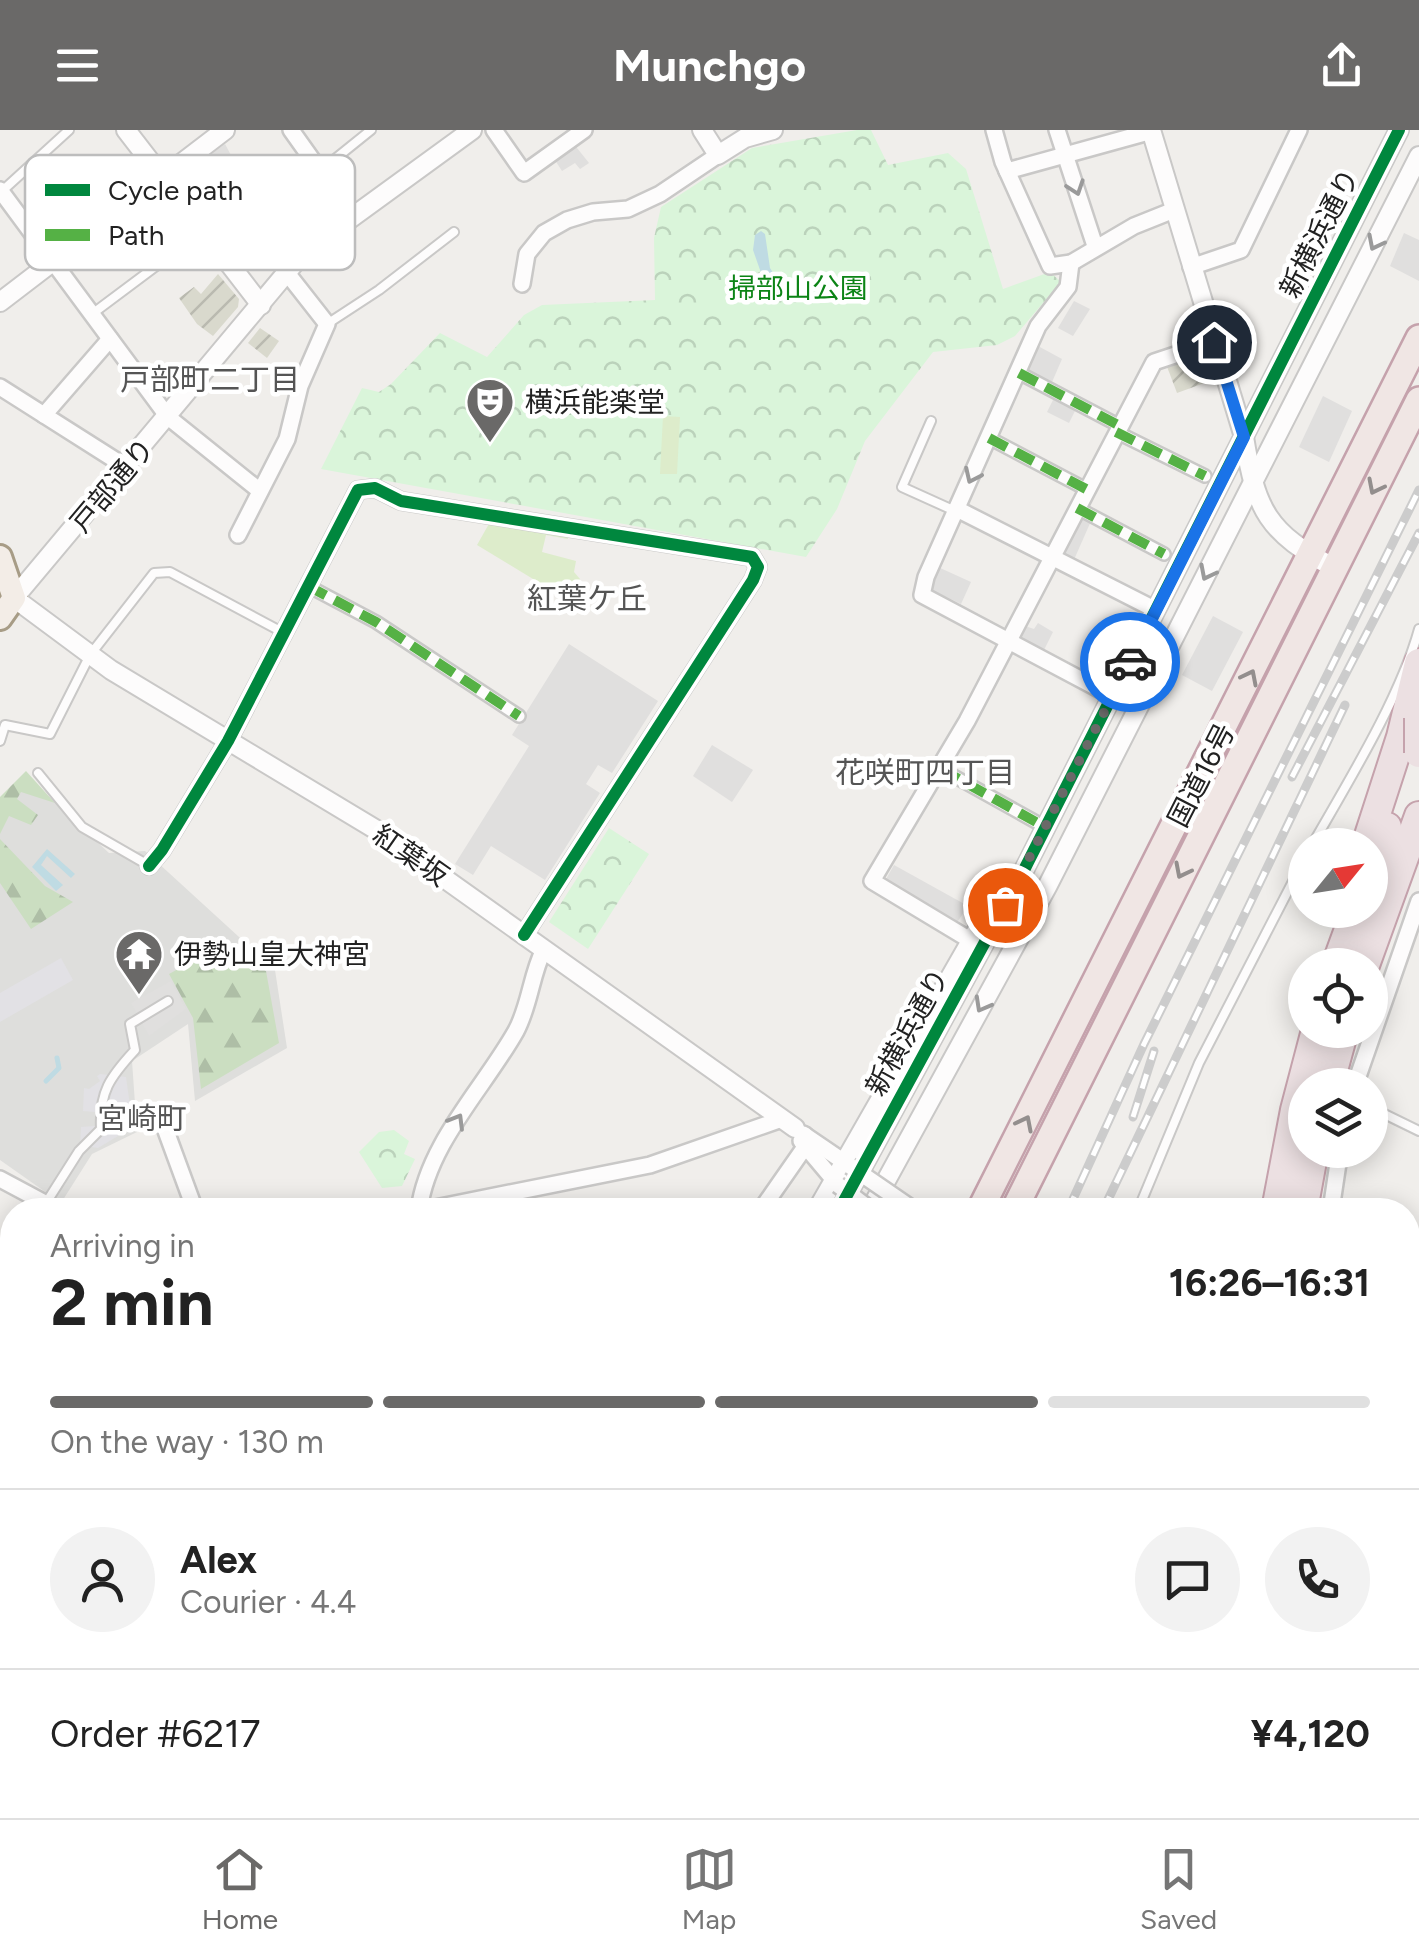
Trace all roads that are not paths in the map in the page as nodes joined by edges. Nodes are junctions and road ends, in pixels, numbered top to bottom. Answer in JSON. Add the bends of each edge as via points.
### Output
{"nodes":[{"id":1,"x":69,"y":130,"type":"edge"},
{"id":2,"x":126,"y":130,"type":"edge"},
{"id":3,"x":225,"y":130,"type":"edge"},
{"id":4,"x":291,"y":130,"type":"edge"},
{"id":5,"x":371,"y":130,"type":"edge"},
{"id":6,"x":472,"y":130,"type":"edge"},
{"id":7,"x":494,"y":130,"type":"edge"},
{"id":8,"x":584,"y":130,"type":"edge"},
{"id":9,"x":702,"y":130,"type":"edge"},
{"id":10,"x":773,"y":130,"type":"edge"},
{"id":11,"x":994,"y":130,"type":"edge"},
{"id":12,"x":1058,"y":130,"type":"edge"},
{"id":13,"x":1299,"y":130,"type":"edge"},
{"id":14,"x":1399,"y":130,"type":"edge"},
{"id":15,"x":1151,"y":131,"type":"edge"},
{"id":16,"x":452,"y":136,"type":"edge"},
{"id":17,"x":718,"y":154,"type":"junction"},
{"id":18,"x":1064,"y":154,"type":"junction"},
{"id":19,"x":41,"y":155,"type":"edge"},
{"id":20,"x":145,"y":155,"type":"edge"},
{"id":21,"x":192,"y":155,"type":"edge"},
{"id":22,"x":309,"y":155,"type":"edge"},
{"id":23,"x":340,"y":155,"type":"edge"},
{"id":24,"x":1419,"y":156,"type":"edge"},
{"id":25,"x":25,"y":169,"type":"edge"},
{"id":26,"x":1007,"y":171,"type":"junction"},
{"id":27,"x":1,"y":191,"type":"edge"},
{"id":28,"x":1174,"y":210,"type":"junction"},
{"id":29,"x":355,"y":215,"type":"edge"},
{"id":30,"x":25,"y":224,"type":"edge"},
{"id":31,"x":454,"y":232,"type":"dead end"},
{"id":32,"x":1096,"y":246,"type":"junction"},
{"id":33,"x":1071,"y":263,"type":"junction"},
{"id":34,"x":1191,"y":267,"type":"junction"},
{"id":35,"x":42,"y":270,"type":"edge"},
{"id":36,"x":59,"y":270,"type":"edge"},
{"id":37,"x":151,"y":270,"type":"edge"},
{"id":38,"x":234,"y":270,"type":"edge"},
{"id":39,"x":289,"y":270,"type":"edge"},
{"id":40,"x":287,"y":273,"type":"junction"},
{"id":41,"x":522,"y":284,"type":"dead end"},
{"id":42,"x":0,"y":302,"type":"edge"},
{"id":43,"x":261,"y":304,"type":"junction"},
{"id":44,"x":92,"y":314,"type":"junction"},
{"id":45,"x":327,"y":324,"type":"junction"},
{"id":46,"x":1419,"y":338,"type":"edge"},
{"id":47,"x":110,"y":339,"type":"junction"},
{"id":48,"x":1214,"y":342,"type":"junction"},
{"id":49,"x":1019,"y":373,"type":"junction"},
{"id":50,"x":0,"y":387,"type":"edge"},
{"id":51,"x":1419,"y":400,"type":"edge"},
{"id":52,"x":44,"y":415,"type":"junction"},
{"id":53,"x":168,"y":417,"type":"junction"},
{"id":54,"x":931,"y":421,"type":"dead end"},
{"id":55,"x":1118,"y":429,"type":"junction"},
{"id":56,"x":1244,"y":437,"type":"junction"},
{"id":57,"x":989,"y":438,"type":"junction"},
{"id":58,"x":126,"y":468,"type":"junction"},
{"id":59,"x":1205,"y":476,"type":"dead end"},
{"id":60,"x":1252,"y":486,"type":"junction"},
{"id":61,"x":1086,"y":489,"type":"junction"},
{"id":62,"x":260,"y":491,"type":"junction"},
{"id":63,"x":1077,"y":508,"type":"junction"},
{"id":64,"x":956,"y":510,"type":"junction"},
{"id":65,"x":238,"y":534,"type":"dead end"},
{"id":66,"x":1164,"y":554,"type":"dead end"},
{"id":67,"x":1311,"y":556,"type":"junction"},
{"id":68,"x":0,"y":557,"type":"edge"},
{"id":69,"x":1052,"y":557,"type":"junction"},
{"id":70,"x":1335,"y":568,"type":"junction"},
{"id":71,"x":308,"y":586,"type":"junction"},
{"id":72,"x":7,"y":597,"type":"edge"},
{"id":73,"x":1156,"y":610,"type":"junction"},
{"id":74,"x":0,"y":618,"type":"edge"},
{"id":75,"x":1419,"y":630,"type":"edge"},
{"id":76,"x":284,"y":633,"type":"junction"},
{"id":77,"x":1008,"y":640,"type":"junction"},
{"id":78,"x":90,"y":656,"type":"junction"},
{"id":79,"x":1419,"y":663,"type":"edge"},
{"id":80,"x":1112,"y":696,"type":"junction"},
{"id":81,"x":519,"y":716,"type":"dead end"},
{"id":82,"x":1419,"y":718,"type":"edge"},
{"id":83,"x":1093,"y":734,"type":"junction"},
{"id":84,"x":0,"y":741,"type":"edge"},
{"id":85,"x":228,"y":741,"type":"junction"},
{"id":86,"x":1419,"y":750,"type":"edge"},
{"id":87,"x":941,"y":770,"type":"junction"},
{"id":88,"x":38,"y":774,"type":"dead end"},
{"id":89,"x":1419,"y":816,"type":"edge"},
{"id":90,"x":1036,"y":822,"type":"junction"},
{"id":91,"x":1321,"y":828,"type":"edge"},
{"id":92,"x":1372,"y":828,"type":"edge"},
{"id":93,"x":1388,"y":828,"type":"edge"},
{"id":94,"x":1419,"y":849,"type":"edge"},
{"id":95,"x":149,"y":866,"type":"joint"},
{"id":96,"x":1288,"y":891,"type":"edge"},
{"id":97,"x":1419,"y":901,"type":"edge"},
{"id":98,"x":524,"y":935,"type":"junction"},
{"id":99,"x":970,"y":940,"type":"junction"},
{"id":100,"x":1372,"y":948,"type":"edge"},
{"id":101,"x":1374,"y":948,"type":"edge"},
{"id":102,"x":544,"y":949,"type":"junction"},
{"id":103,"x":168,"y":1001,"type":"dead end"},
{"id":104,"x":1311,"y":1048,"type":"edge"},
{"id":105,"x":1362,"y":1068,"type":"edge"},
{"id":106,"x":1388,"y":1116,"type":"edge"},
{"id":107,"x":166,"y":1131,"type":"dead end"},
{"id":108,"x":1419,"y":1131,"type":"edge"},
{"id":109,"x":797,"y":1133,"type":"junction"},
{"id":110,"x":846,"y":1164,"type":"junction"},
{"id":111,"x":1311,"y":1168,"type":"edge"},
{"id":112,"x":1337,"y":1168,"type":"edge"},
{"id":113,"x":0,"y":1179,"type":"edge"},
{"id":114,"x":836,"y":1182,"type":"junction"},
{"id":115,"x":33,"y":1198,"type":"edge"},
{"id":116,"x":55,"y":1198,"type":"edge"},
{"id":117,"x":191,"y":1198,"type":"edge"},
{"id":118,"x":424,"y":1198,"type":"edge"},
{"id":119,"x":483,"y":1198,"type":"edge"},
{"id":120,"x":767,"y":1198,"type":"edge"},
{"id":121,"x":825,"y":1198,"type":"edge"},
{"id":122,"x":847,"y":1198,"type":"edge"},
{"id":123,"x":856,"y":1198,"type":"edge"},
{"id":124,"x":878,"y":1198,"type":"edge"},
{"id":125,"x":896,"y":1198,"type":"edge"},
{"id":126,"x":986,"y":1198,"type":"edge"},
{"id":127,"x":1020,"y":1198,"type":"edge"},
{"id":128,"x":1143,"y":1198,"type":"edge"},
{"id":129,"x":1278,"y":1198,"type":"edge"},
{"id":130,"x":1305,"y":1198,"type":"edge"},
{"id":131,"x":1333,"y":1198,"type":"edge"}],
"edges":[{"from":1,"to":19,"type":"lane"},
{"from":2,"to":20,"type":"street"},
{"from":3,"to":21,"type":"street"},
{"from":4,"to":22,"type":"street"},
{"from":5,"to":23,"type":"lane"},
{"from":6,"to":16,"type":"street","name":"戸部通り"},
{"from":7,"to":8,"type":"street","via":[[524,172]]},
{"from":9,"to":17,"type":"street"},
{"from":10,"to":17,"type":"street"},
{"from":11,"to":26,"type":"street"},
{"from":12,"to":18,"type":"street"},
{"from":13,"to":34,"type":"street","via":[[1241,250]]},
{"from":14,"to":56,"type":"street","name":"新横浜通り"},
{"from":15,"to":18,"type":"street"},
{"from":15,"to":28,"type":"street"},
{"from":16,"to":29,"type":"street","name":"戸部通り"},
{"from":17,"to":41,"type":"street","via":[[628,209],[593,212],[544,233],[527,254]]},
{"from":18,"to":26,"type":"street"},
{"from":18,"to":32,"type":"street","one_way":true},
{"from":24,"to":60,"type":"street","name":"新横浜通り","one_way":true},
{"from":25,"to":27,"type":"lane"},
{"from":26,"to":33,"type":"street","via":[[1050,266]]},
{"from":27,"to":30,"type":"street"},
{"from":28,"to":32,"type":"street"},
{"from":28,"to":34,"type":"street"},
{"from":31,"to":45,"type":"lane"},
{"from":32,"to":33,"type":"street"},
{"from":33,"to":49,"type":"street","via":[[1068,286],[1038,326]]},
{"from":34,"to":48,"type":"street"},
{"from":35,"to":42,"type":"street"},
{"from":36,"to":44,"type":"street"},
{"from":37,"to":44,"type":"lane"},
{"from":38,"to":43,"type":"street"},
{"from":39,"to":40,"type":"street","name":"戸部通り"},
{"from":40,"to":43,"type":"street","name":"戸部通り"},
{"from":40,"to":45,"type":"street"},
{"from":43,"to":53,"type":"street","name":"戸部通り"},
{"from":44,"to":47,"type":"street"},
{"from":45,"to":62,"type":"street","via":[[300,386],[294,422]]},
{"from":46,"to":67,"type":"highway","name":"国道16号"},
{"from":47,"to":52,"type":"street"},
{"from":47,"to":53,"type":"street"},
{"from":48,"to":55,"type":"street","via":[[1154,362]]},
{"from":48,"to":56,"type":"street"},
{"from":49,"to":55,"type":"street"},
{"from":49,"to":57,"type":"street"},
{"from":50,"to":52,"type":"street"},
{"from":51,"to":70,"type":"highway","name":"国道16号","one_way":true},
{"from":52,"to":58,"type":"street"},
{"from":53,"to":58,"type":"street","name":"戸部通り"},
{"from":53,"to":62,"type":"street"},
{"from":54,"to":64,"type":"lane","via":[[902,487]]},
{"from":55,"to":59,"type":"street"},
{"from":55,"to":61,"type":"street"},
{"from":56,"to":60,"type":"street"},
{"from":56,"to":73,"type":"street","name":"新横浜通り"},
{"from":57,"to":61,"type":"street"},
{"from":57,"to":64,"type":"street","one_way":true},
{"from":58,"to":72,"type":"street","name":"戸部通り"},
{"from":60,"to":67,"type":"street","via":[[1270,520]]},
{"from":60,"to":124,"type":"street","name":"新横浜通り","one_way":true,"via":[[1047,887]]},
{"from":61,"to":63,"type":"street"},
{"from":62,"to":65,"type":"street"},
{"from":63,"to":66,"type":"street"},
{"from":63,"to":69,"type":"street"},
{"from":64,"to":69,"type":"street"},
{"from":64,"to":77,"type":"street","via":[[922,595]]},
{"from":67,"to":70,"type":"street"},
{"from":126,"to":67,"type":"highway","name":"国道16号","one_way":true},
{"from":68,"to":72,"type":"main road"},
{"from":69,"to":73,"type":"street"},
{"from":69,"to":77,"type":"street"},
{"from":70,"to":127,"type":"highway","name":"国道16号","one_way":true},
{"from":71,"to":76,"type":"street"},
{"from":71,"to":81,"type":"street","via":[[376,622]]},
{"from":71,"to":98,"type":"street","via":[[353,494],[363,488],[401,501],[756,560],[753,580]]},
{"from":72,"to":74,"type":"main road"},
{"from":72,"to":78,"type":"street","name":"紅葉坂"},
{"from":73,"to":80,"type":"street","name":"新横浜通り"},
{"from":75,"to":91,"type":"lane"},
{"from":76,"to":78,"type":"lane","via":[[170,572],[154,573]]},
{"from":76,"to":85,"type":"street"},
{"from":77,"to":80,"type":"street"},
{"from":77,"to":87,"type":"street"},
{"from":78,"to":84,"type":"lane","via":[[50,734],[4,726]]},
{"from":78,"to":85,"type":"street","name":"紅葉坂"},
{"from":79,"to":92,"type":"highway"},
{"from":80,"to":83,"type":"street","name":"新横浜通り"},
{"from":82,"to":86,"type":"highway","bridge":true},
{"from":83,"to":90,"type":"street","via":[[1076,746]]},
{"from":83,"to":122,"type":"street","name":"新横浜通り"},
{"from":85,"to":95,"type":"street"},
{"from":85,"to":98,"type":"street","name":"紅葉坂","via":[[333,802]]},
{"from":86,"to":93,"type":"highway"},
{"from":87,"to":90,"type":"street"},
{"from":87,"to":99,"type":"street","via":[[872,882]]},
{"from":88,"to":95,"type":"lane","via":[[82,827]]},
{"from":89,"to":100,"type":"highway"},
{"from":90,"to":99,"type":"street"},
{"from":94,"to":101,"type":"highway"},
{"from":96,"to":128,"type":"lane","via":[[1199,1063]]},
{"from":97,"to":105,"type":"street"},
{"from":98,"to":102,"type":"street","name":"紅葉坂"},
{"from":99,"to":110,"type":"street"},
{"from":102,"to":109,"type":"street","name":"紅葉坂"},
{"from":118,"to":102,"type":"street","one_way":true,"via":[[452,1130],[527,1008]]},
{"from":103,"to":116,"type":"lane","via":[[130,1024],[135,1050],[100,1102],[101,1130],[79,1151]]},
{"from":104,"to":129,"type":"highway"},
{"from":106,"to":108,"type":"lane"},
{"from":107,"to":117,"type":"street"},
{"from":109,"to":110,"type":"street"},
{"from":109,"to":114,"type":"street"},
{"from":109,"to":119,"type":"street"},
{"from":109,"to":120,"type":"street"},
{"from":110,"to":114,"type":"street"},
{"from":110,"to":125,"type":"street","bridge":true},
{"from":111,"to":130,"type":"highway"},
{"from":112,"to":131,"type":"street"},
{"from":113,"to":115,"type":"street"},
{"from":114,"to":121,"type":"street"},
{"from":114,"to":123,"type":"street","bridge":true}]}
